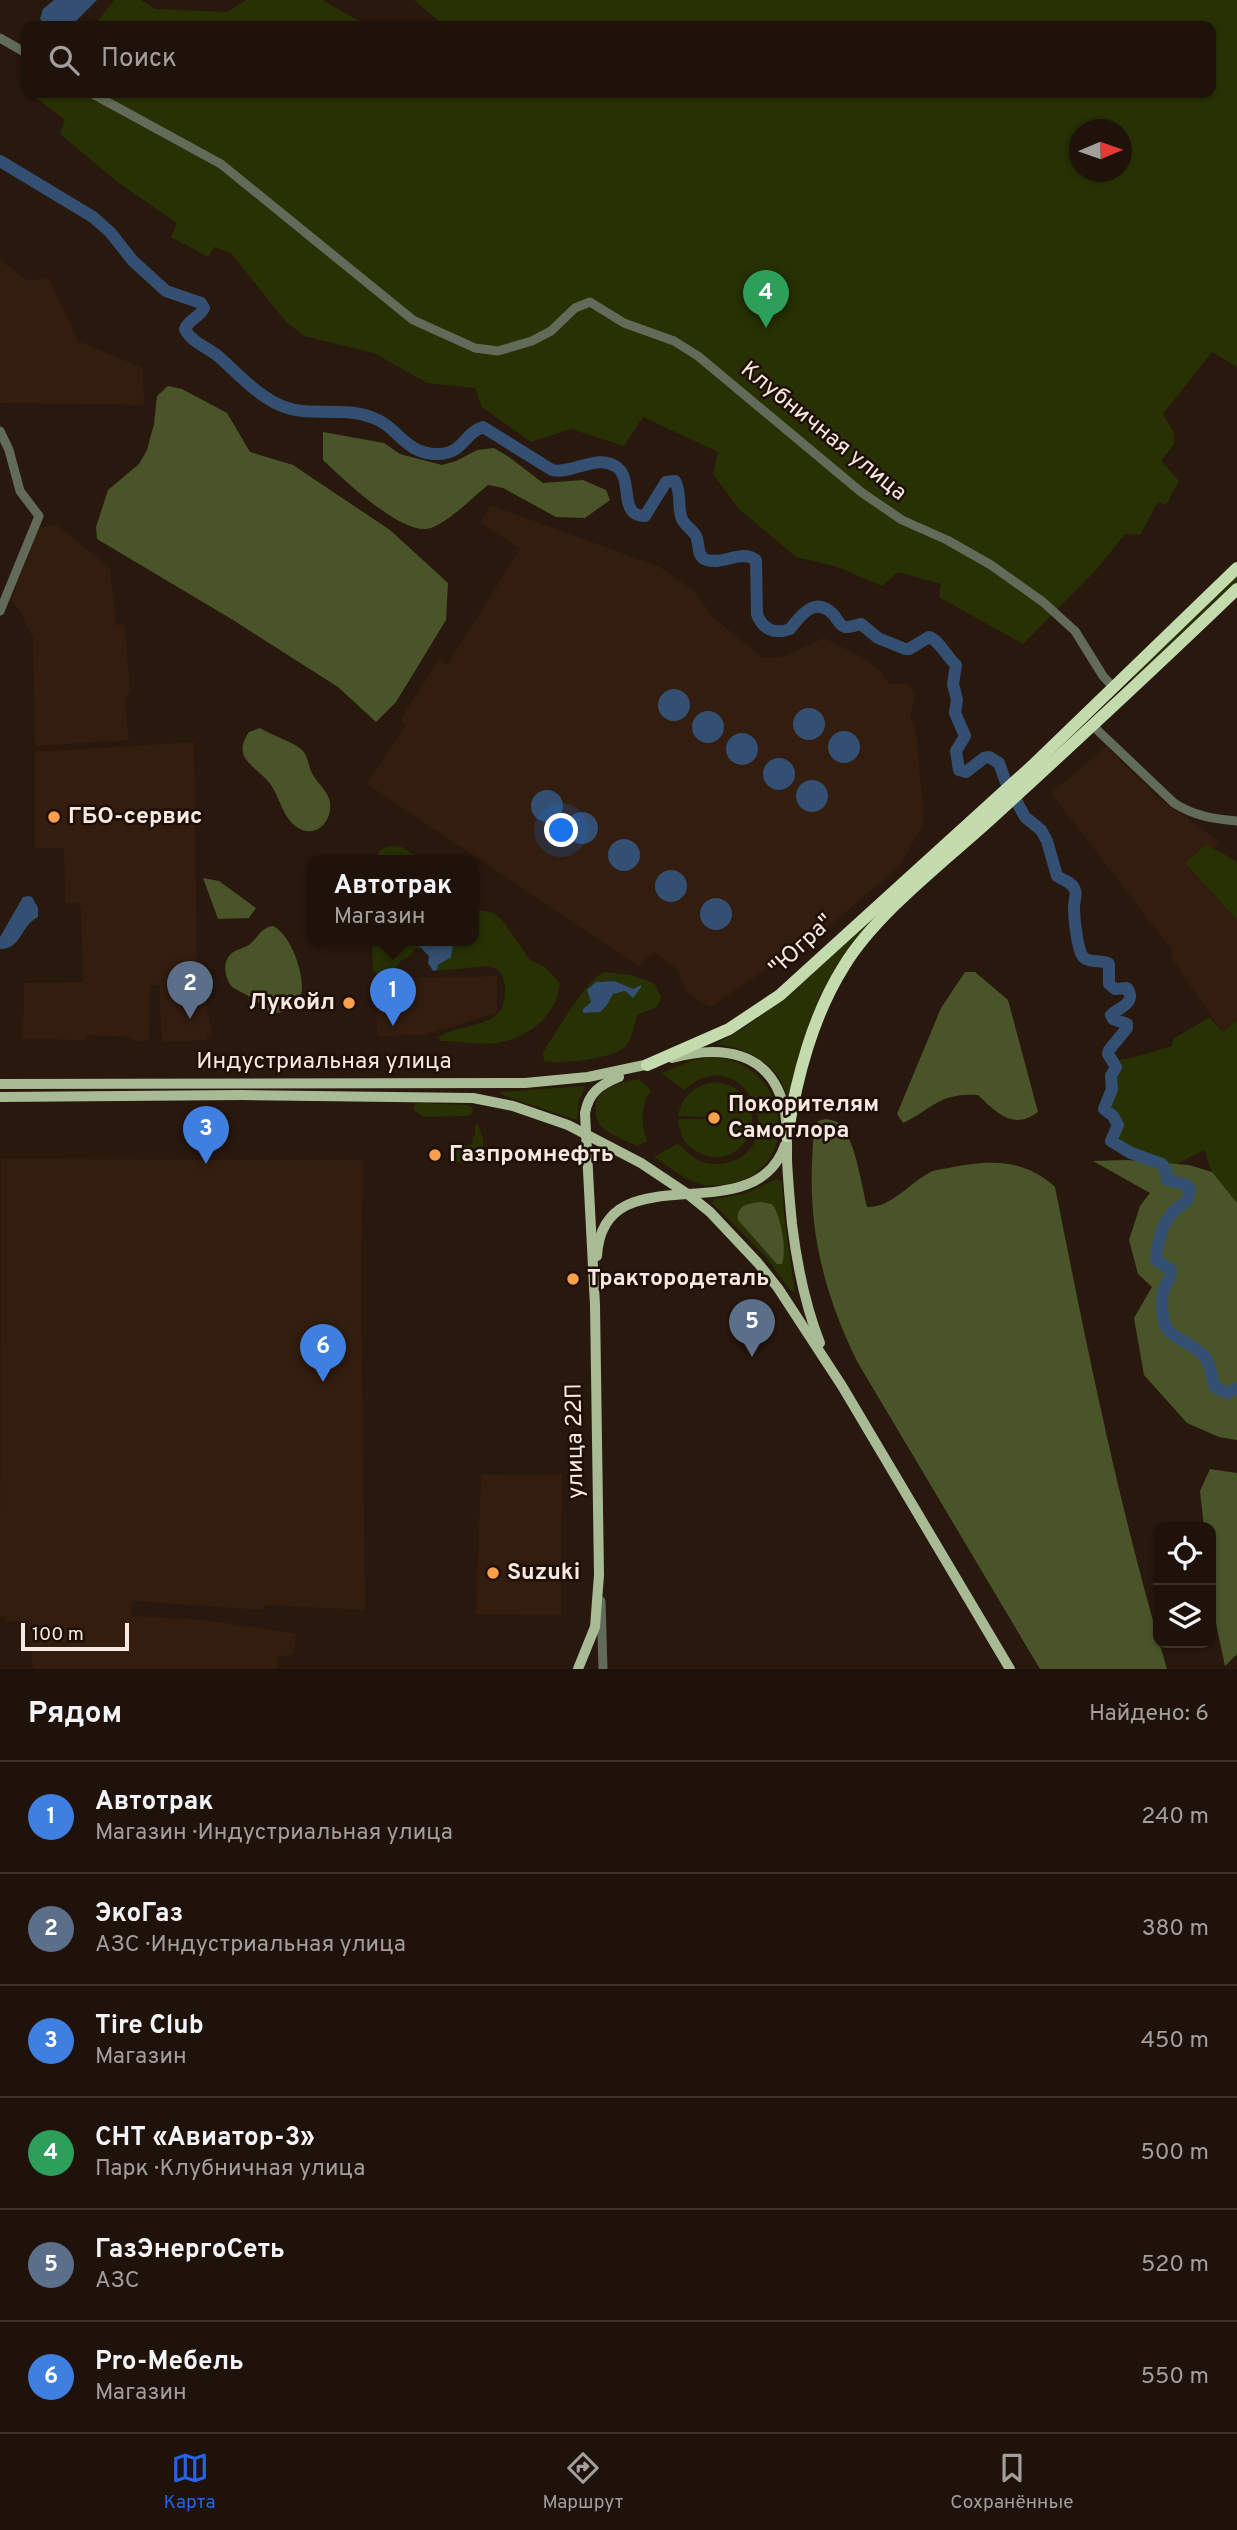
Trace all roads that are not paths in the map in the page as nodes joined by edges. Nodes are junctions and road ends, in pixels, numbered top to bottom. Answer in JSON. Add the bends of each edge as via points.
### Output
{"nodes":[{"id":1,"x":0,"y":38,"type":"edge"},
{"id":2,"x":21,"y":50,"type":"edge"},
{"id":3,"x":99,"y":98,"type":"edge"},
{"id":4,"x":0,"y":431,"type":"edge"},
{"id":5,"x":1237,"y":568,"type":"edge"},
{"id":6,"x":1237,"y":589,"type":"edge"},
{"id":7,"x":0,"y":611,"type":"edge"},
{"id":8,"x":1113,"y":687,"type":"junction"},
{"id":9,"x":1092,"y":725,"type":"junction"},
{"id":10,"x":1036,"y":770,"type":"junction"},
{"id":11,"x":993,"y":809,"type":"junction"},
{"id":12,"x":1237,"y":821,"type":"edge"},
{"id":13,"x":648,"y":1065,"type":"junction"},
{"id":14,"x":0,"y":1084,"type":"edge"},
{"id":15,"x":0,"y":1097,"type":"edge"},
{"id":16,"x":586,"y":1134,"type":"junction"},
{"id":17,"x":787,"y":1136,"type":"junction"},
{"id":18,"x":689,"y":1195,"type":"junction"},
{"id":19,"x":595,"y":1305,"type":"junction"},
{"id":20,"x":842,"y":1387,"type":"junction"},
{"id":21,"x":599,"y":1575,"type":"junction"},
{"id":22,"x":578,"y":1669,"type":"edge"},
{"id":23,"x":603,"y":1669,"type":"edge"},
{"id":24,"x":1010,"y":1669,"type":"edge"}],
"edges":[{"from":1,"to":2,"type":"street"},
{"from":3,"to":8,"type":"street","name":"Клубничная улица","via":[[221,164],[413,320],[475,348],[498,351],[543,337],[575,308],[590,302],[624,323],[674,341],[861,492],[902,520],[991,565],[1043,602],[1075,631]]},
{"from":4,"to":7,"type":"street","via":[[16,483],[39,516]]},
{"from":5,"to":8,"type":"highway"},
{"from":6,"to":9,"type":"highway"},
{"from":8,"to":10,"type":"highway"},
{"from":9,"to":10,"type":"highway"},
{"from":9,"to":12,"type":"street","via":[[1174,803],[1202,816]]},
{"from":10,"to":11,"type":"highway"},
{"from":11,"to":13,"type":"highway","name":"\"Югра\"","via":[[771,1003],[720,1033]]},
{"from":11,"to":17,"type":"highway","name":"\"Югра\"","via":[[891,909],[844,965],[815,1027]]},
{"from":13,"to":14,"type":"main road","name":"Индустриальная улица","via":[[579,1079],[525,1083]]},
{"from":13,"to":16,"type":"main road","via":[[597,1088],[587,1105]]},
{"from":13,"to":17,"type":"main road","via":[[706,1051],[740,1056],[769,1077],[782,1100]]},
{"from":15,"to":16,"type":"main road","name":"Индустриальная улица","via":[[460,1097],[513,1106]]},
{"from":16,"to":18,"type":"main road"},
{"from":16,"to":19,"type":"main road","name":"улица 22П"},
{"from":17,"to":18,"type":"main road","via":[[778,1160],[757,1180],[728,1190]]},
{"from":17,"to":20,"type":"main road","via":[[792,1223],[802,1283],[820,1343]]},
{"from":18,"to":19,"type":"main road","name":"улица 22П","via":[[641,1200],[609,1217],[600,1234]]},
{"from":18,"to":20,"type":"main road","via":[[758,1263]]},
{"from":19,"to":21,"type":"main road","name":"улица 22П"},
{"from":20,"to":24,"type":"main road"},
{"from":21,"to":22,"type":"main road","name":"улица 22П","via":[[595,1627]]},
{"from":21,"to":23,"type":"street"}]}
